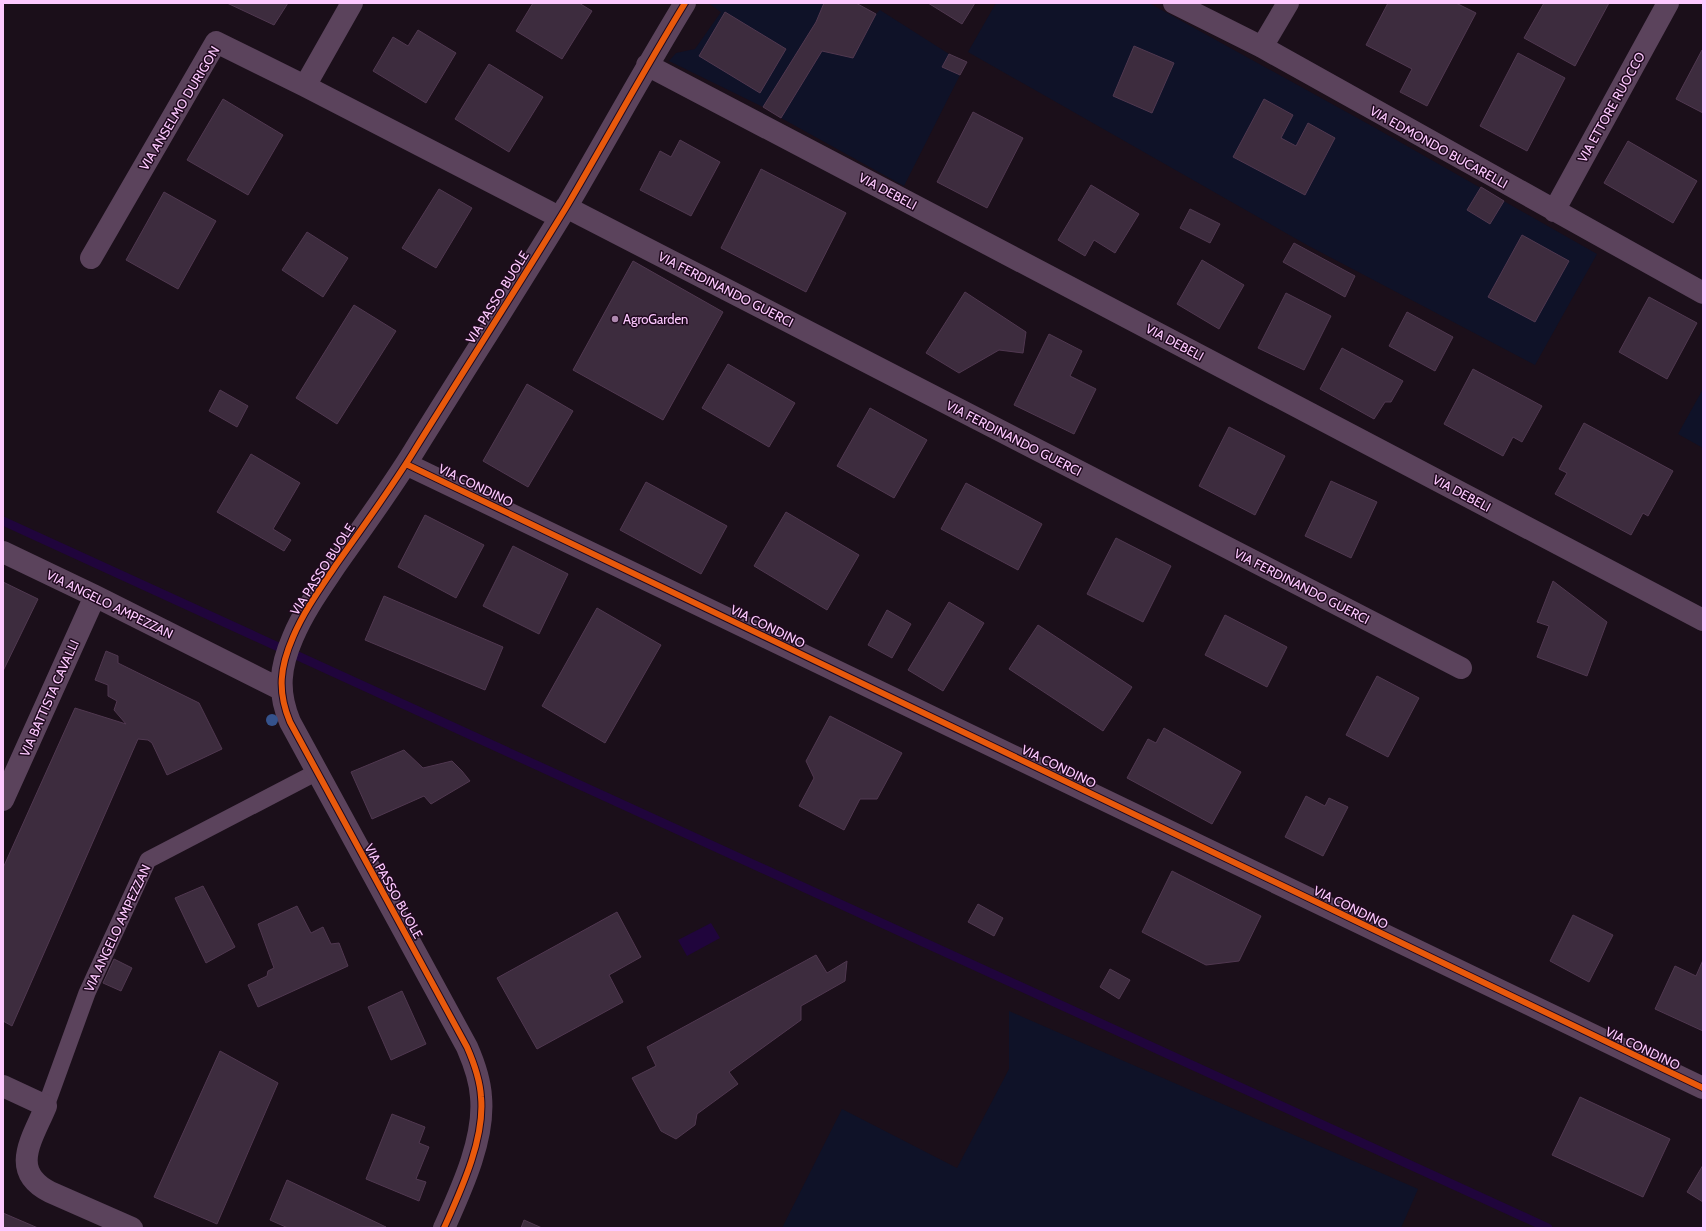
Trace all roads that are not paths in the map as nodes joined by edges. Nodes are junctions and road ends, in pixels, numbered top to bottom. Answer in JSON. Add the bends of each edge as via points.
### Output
{"nodes":[{"id":1,"x":352,"y":3,"type":"edge"},
{"id":2,"x":685,"y":3,"type":"edge"},
{"id":3,"x":1174,"y":3,"type":"edge"},
{"id":4,"x":1288,"y":3,"type":"edge"},
{"id":5,"x":1668,"y":3,"type":"edge"},
{"id":6,"x":1262,"y":47,"type":"junction"},
{"id":7,"x":647,"y":65,"type":"junction"},
{"id":8,"x":305,"y":86,"type":"junction"},
{"id":9,"x":1554,"y":211,"type":"junction"},
{"id":10,"x":563,"y":212,"type":"junction"},
{"id":11,"x":90,"y":258,"type":"dead end"},
{"id":12,"x":1703,"y":294,"type":"edge"},
{"id":13,"x":406,"y":464,"type":"junction"},
{"id":14,"x":3,"y":552,"type":"edge"},
{"id":15,"x":95,"y":596,"type":"junction"},
{"id":16,"x":1703,"y":620,"type":"edge"},
{"id":17,"x":1461,"y":668,"type":"dead end"},
{"id":18,"x":281,"y":682,"type":"junction"},
{"id":19,"x":316,"y":772,"type":"junction"},
{"id":20,"x":3,"y":800,"type":"edge"},
{"id":21,"x":3,"y":1086,"type":"edge"},
{"id":22,"x":1703,"y":1088,"type":"edge"},
{"id":23,"x":46,"y":1106,"type":"junction"},
{"id":24,"x":132,"y":1228,"type":"edge"},
{"id":25,"x":444,"y":1228,"type":"edge"}],
"edges":[{"from":1,"to":8,"type":"street"},
{"from":2,"to":7,"type":"street","name":"VIA PASSO BUOLE"},
{"from":3,"to":6,"type":"street","name":"VIA EDMONDO BUCARELLI"},
{"from":4,"to":6,"type":"street"},
{"from":5,"to":9,"type":"street","name":"VIA ETTORE RUOCCO"},
{"from":6,"to":9,"type":"street","name":"VIA EDMONDO BUCARELLI"},
{"from":7,"to":10,"type":"street","name":"VIA PASSO BUOLE"},
{"from":7,"to":16,"type":"street","name":"VIA DEBELI"},
{"from":8,"to":10,"type":"street","name":"VIA ANSELMO DURIGON"},
{"from":8,"to":11,"type":"street","name":"VIA ANSELMO DURIGON","via":[[216,42]]},
{"from":9,"to":12,"type":"street","name":"VIA EDMONDO BUCARELLI"},
{"from":10,"to":13,"type":"street","name":"VIA PASSO BUOLE"},
{"from":10,"to":17,"type":"street","name":"VIA FERDINANDO GUERCI"},
{"from":13,"to":18,"type":"street","name":"VIA PASSO BUOLE","via":[[310,603],[289,647]]},
{"from":13,"to":22,"type":"street","name":"VIA CONDINO"},
{"from":14,"to":15,"type":"street","name":"VIA ANGELO AMPEZZAN"},
{"from":15,"to":18,"type":"street","name":"VIA ANGELO AMPEZZAN"},
{"from":15,"to":20,"type":"street","name":"VIA BATTISTA CAVALLI"},
{"from":18,"to":19,"type":"street","name":"VIA PASSO BUOLE","via":[[282,701],[290,722]]},
{"from":19,"to":23,"type":"lane","name":"VIA ANGELO AMPEZZAN","via":[[148,860],[87,993]]},
{"from":19,"to":25,"type":"street","name":"VIA PASSO BUOLE","via":[[477,1072],[482,1113],[479,1131],[470,1163]]},
{"from":21,"to":23,"type":"street"},
{"from":23,"to":24,"type":"street","name":"VIA ANGELO AMPEZZAN","via":[[27,1151],[28,1173],[41,1187]]}]}
